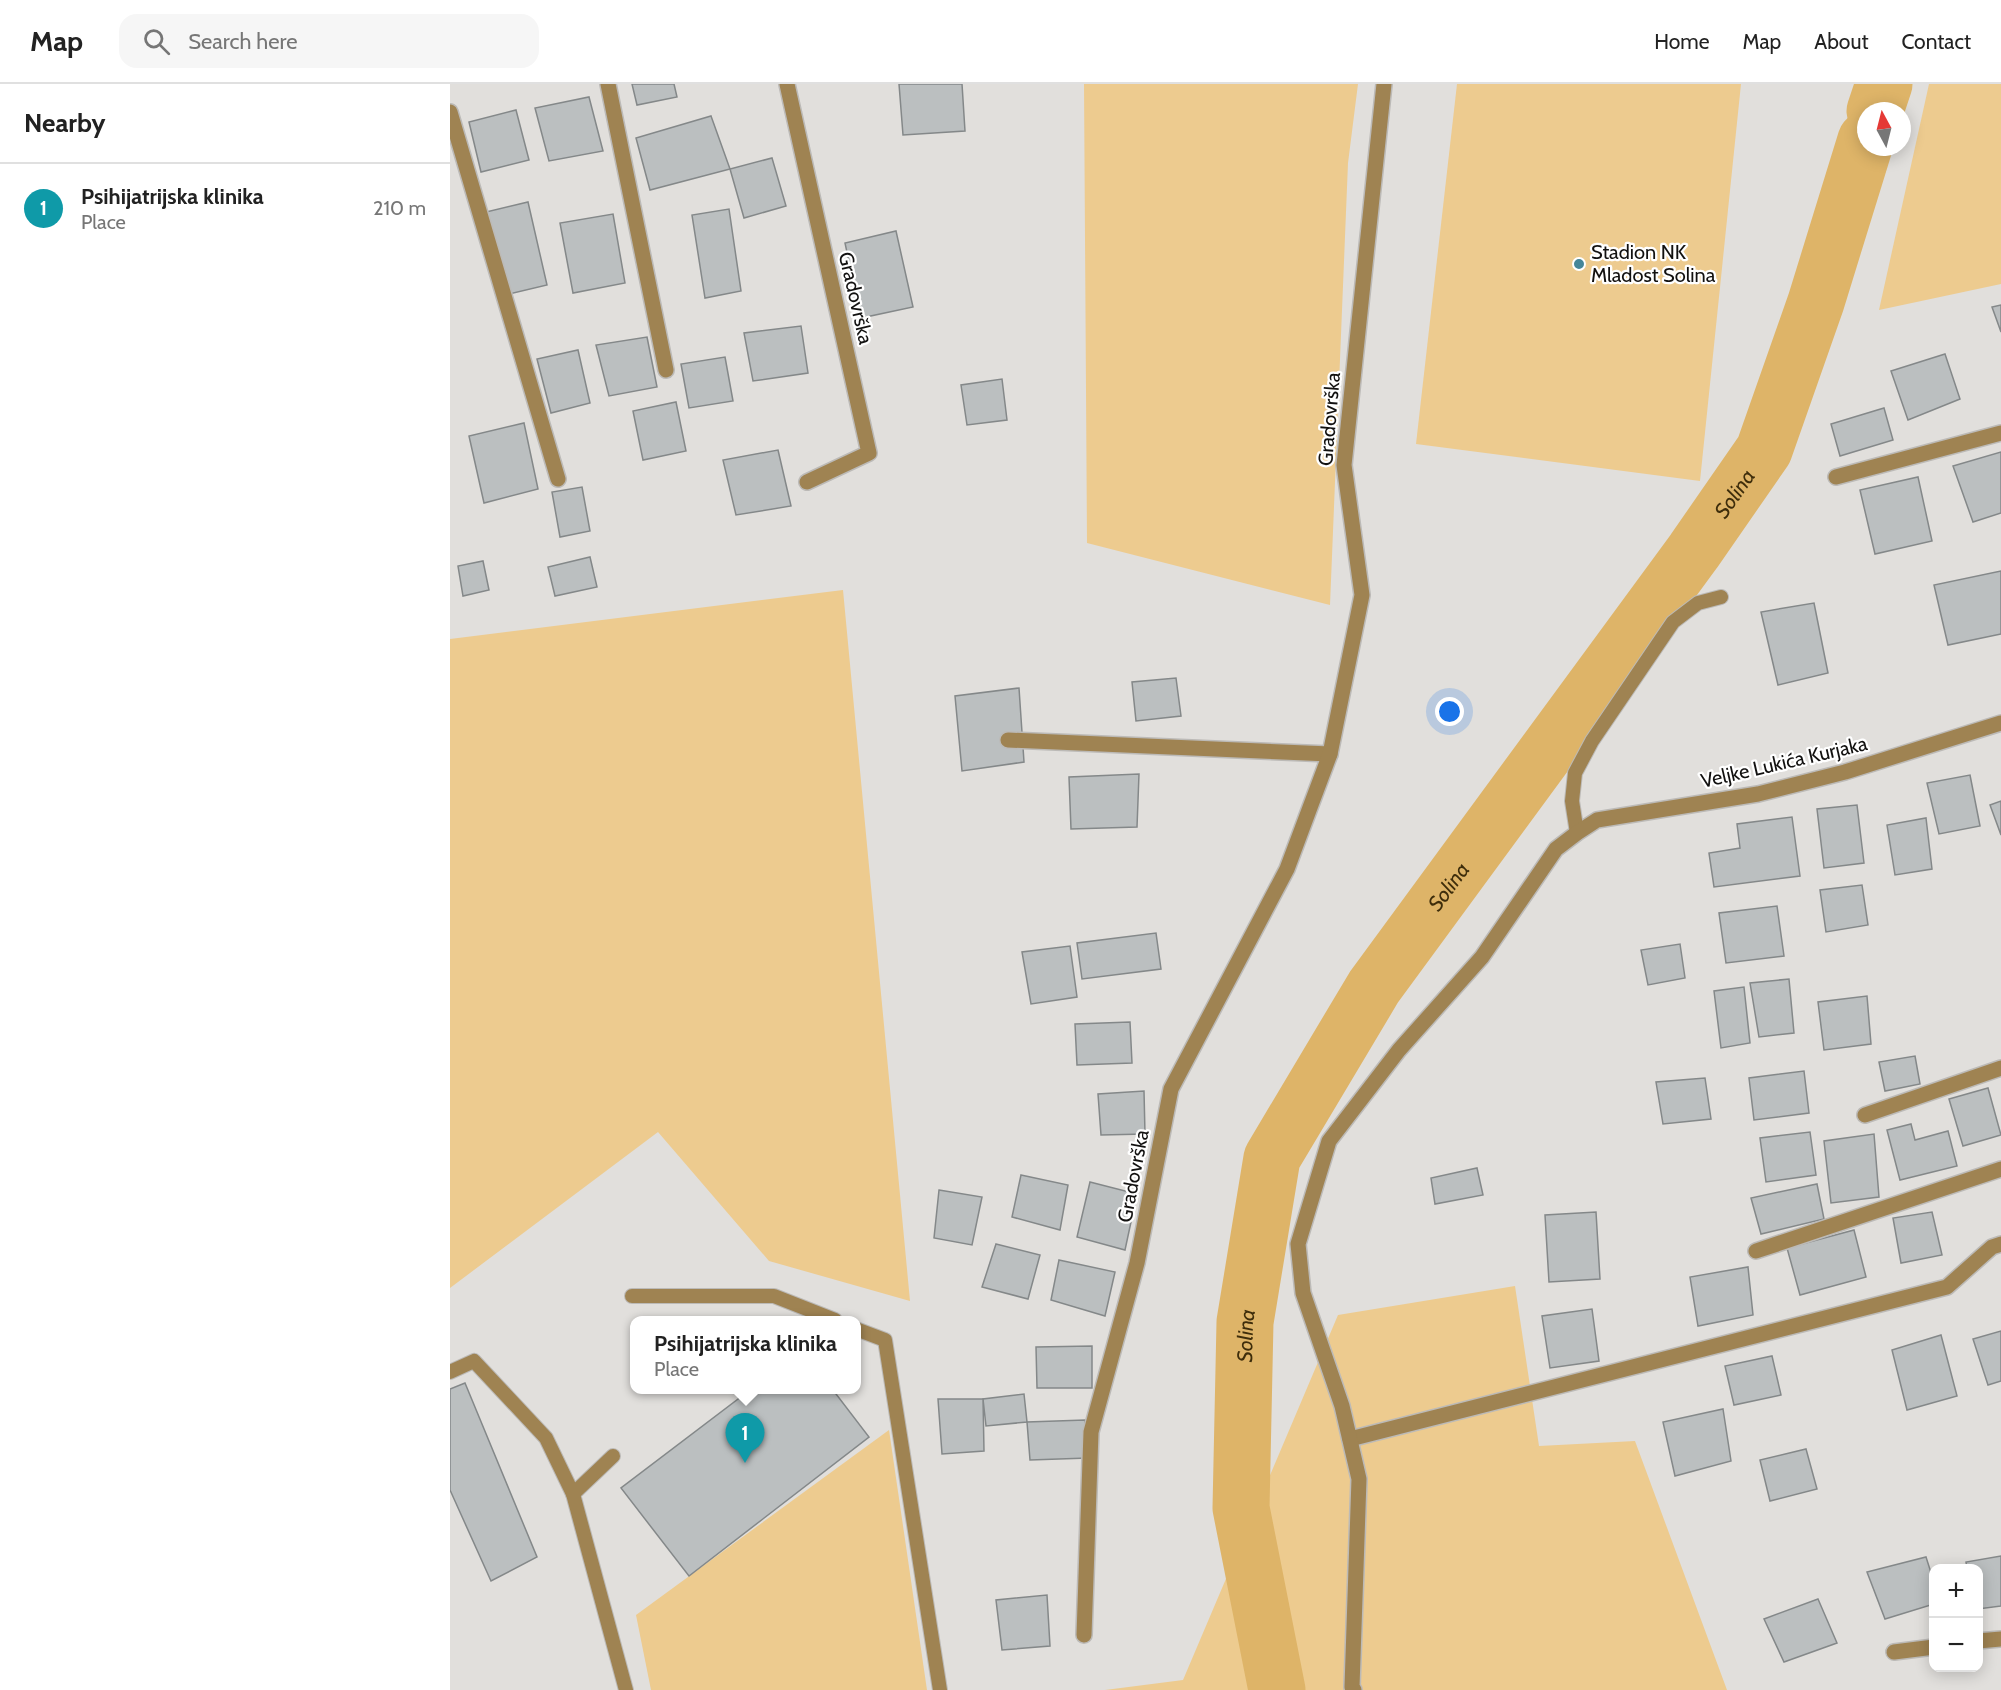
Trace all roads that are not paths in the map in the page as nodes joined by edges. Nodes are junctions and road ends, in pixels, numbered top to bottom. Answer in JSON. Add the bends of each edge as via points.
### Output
{"nodes":[{"id":1,"x":608,"y":84,"type":"edge"},
{"id":2,"x":787,"y":84,"type":"edge"},
{"id":3,"x":1384,"y":84,"type":"edge"},
{"id":4,"x":450,"y":112,"type":"edge"},
{"id":5,"x":666,"y":370,"type":"dead end"},
{"id":6,"x":2001,"y":433,"type":"edge"},
{"id":7,"x":1836,"y":477,"type":"dead end"},
{"id":8,"x":558,"y":479,"type":"dead end"},
{"id":9,"x":807,"y":482,"type":"dead end"},
{"id":10,"x":1721,"y":597,"type":"dead end"},
{"id":11,"x":2001,"y":723,"type":"edge"},
{"id":12,"x":1008,"y":740,"type":"dead end"},
{"id":13,"x":1330,"y":754,"type":"junction"},
{"id":14,"x":1576,"y":832,"type":"junction"},
{"id":15,"x":2001,"y":1068,"type":"edge"},
{"id":16,"x":1865,"y":1115,"type":"dead end"},
{"id":17,"x":2001,"y":1169,"type":"edge"},
{"id":18,"x":2001,"y":1244,"type":"edge"},
{"id":19,"x":1756,"y":1251,"type":"dead end"},
{"id":20,"x":632,"y":1296,"type":"dead end"},
{"id":21,"x":825,"y":1316,"type":"edge"},
{"id":22,"x":861,"y":1331,"type":"edge"},
{"id":23,"x":450,"y":1372,"type":"edge"},
{"id":24,"x":1350,"y":1439,"type":"junction"},
{"id":25,"x":613,"y":1455,"type":"dead end"},
{"id":26,"x":573,"y":1494,"type":"junction"},
{"id":27,"x":1084,"y":1635,"type":"dead end"},
{"id":28,"x":2001,"y":1639,"type":"edge"},
{"id":29,"x":1983,"y":1641,"type":"edge"},
{"id":30,"x":1929,"y":1648,"type":"edge"},
{"id":31,"x":1894,"y":1652,"type":"dead end"},
{"id":32,"x":626,"y":1690,"type":"edge"},
{"id":33,"x":940,"y":1690,"type":"edge"},
{"id":34,"x":1354,"y":1690,"type":"edge"}],
"edges":[{"from":1,"to":5,"type":"street"},
{"from":2,"to":9,"type":"street","name":"Gradovrška","via":[[869,453]]},
{"from":3,"to":13,"type":"street","name":"Gradovrška","via":[[1344,465],[1362,595]]},
{"from":4,"to":8,"type":"street"},
{"from":6,"to":7,"type":"street"},
{"from":10,"to":14,"type":"lane","via":[[1698,603],[1673,622],[1592,741],[1575,772],[1572,801]]},
{"from":11,"to":14,"type":"street","name":"Veljke Lukića Kurjaka","via":[[1845,772],[1758,794],[1597,820]]},
{"from":12,"to":13,"type":"street"},
{"from":13,"to":27,"type":"street","name":"Gradovrška","via":[[1287,869],[1171,1089],[1137,1263],[1091,1432]]},
{"from":14,"to":24,"type":"street","name":"Veljke Lukića Kurjaka","via":[[1556,849],[1482,957],[1399,1050],[1329,1141],[1298,1244],[1303,1293]]},
{"from":15,"to":16,"type":"street"},
{"from":17,"to":19,"type":"street"},
{"from":18,"to":24,"type":"street","via":[[1992,1247],[1947,1287]]},
{"from":20,"to":21,"type":"lane","via":[[774,1296]]},
{"from":22,"to":33,"type":"lane","via":[[885,1340]]},
{"from":23,"to":26,"type":"lane","via":[[474,1361],[546,1438]]},
{"from":24,"to":34,"type":"street","name":"Veljke Lukića Kurjaka","via":[[1359,1479]]},
{"from":25,"to":26,"type":"lane"},
{"from":26,"to":32,"type":"lane"},
{"from":28,"to":29,"type":"street"},
{"from":30,"to":31,"type":"street"}]}
